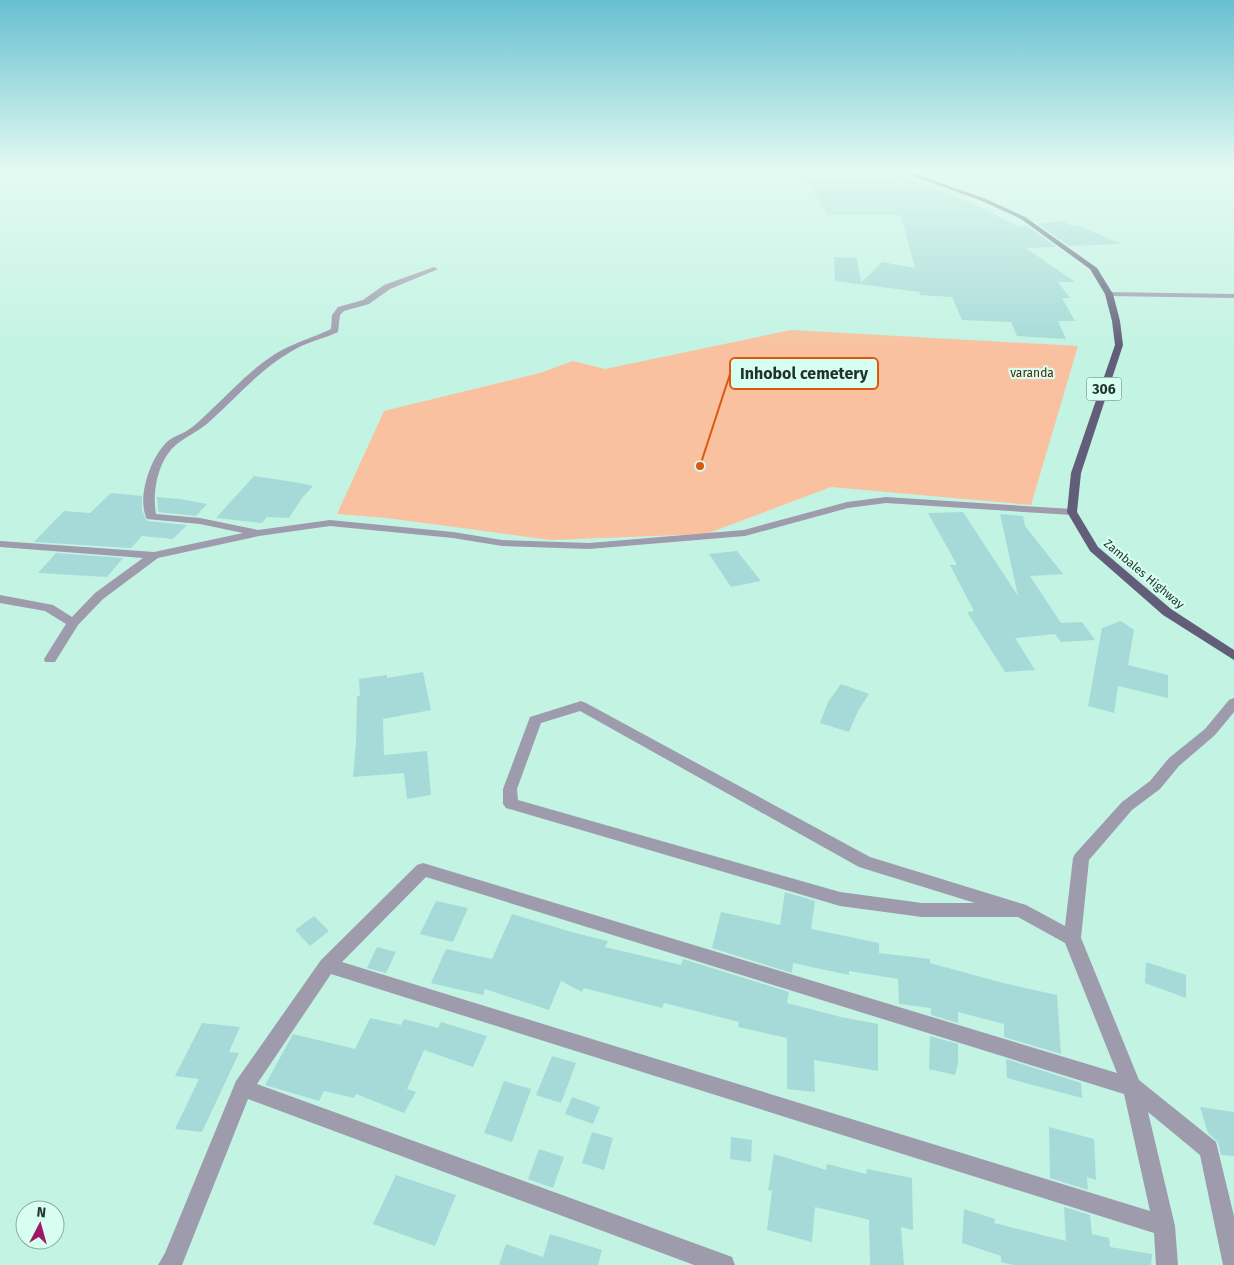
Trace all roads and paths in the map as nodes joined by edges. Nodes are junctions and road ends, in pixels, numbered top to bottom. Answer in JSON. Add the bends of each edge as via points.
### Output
{"nodes":[{"id":1,"x":1038,"y":229,"type":"edge"},
{"id":2,"x":434,"y":269,"type":"dead end"},
{"id":3,"x":1109,"y":294,"type":"junction"},
{"id":4,"x":1234,"y":296,"type":"edge"},
{"id":5,"x":1072,"y":512,"type":"junction"},
{"id":6,"x":259,"y":533,"type":"junction"},
{"id":7,"x":0,"y":544,"type":"edge"},
{"id":8,"x":154,"y":555,"type":"junction"},
{"id":9,"x":0,"y":599,"type":"edge"},
{"id":10,"x":73,"y":623,"type":"junction"},
{"id":11,"x":1234,"y":656,"type":"edge"},
{"id":12,"x":50,"y":659,"type":"dead end"},
{"id":13,"x":1234,"y":703,"type":"edge"},
{"id":14,"x":1020,"y":910,"type":"junction"},
{"id":15,"x":1072,"y":938,"type":"junction"},
{"id":16,"x":327,"y":965,"type":"junction"},
{"id":17,"x":1132,"y":1087,"type":"junction"},
{"id":18,"x":243,"y":1088,"type":"junction"},
{"id":19,"x":1164,"y":1226,"type":"junction"},
{"id":20,"x":175,"y":1264,"type":"edge"},
{"id":21,"x":724,"y":1265,"type":"edge"},
{"id":22,"x":1167,"y":1265,"type":"edge"},
{"id":23,"x":1234,"y":1265,"type":"edge"}],
"edges":[{"from":1,"to":3,"type":"main road","number":"306","via":[[1093,268]]},
{"from":2,"to":6,"type":"street","via":[[387,287],[366,302],[341,309],[336,315],[335,330],[306,340],[262,366],[197,428],[171,445],[154,472],[148,504],[151,516],[200,521]]},
{"from":3,"to":4,"type":"street"},
{"from":3,"to":5,"type":"main road","number":"306","via":[[1119,345],[1076,473]]},
{"from":5,"to":6,"type":"street","via":[[886,500],[847,505],[745,533],[589,546],[502,543],[330,523]]},
{"from":5,"to":11,"type":"main road","name":"Zambales Highway","via":[[1094,549],[1166,612]]},
{"from":6,"to":8,"type":"street"},
{"from":7,"to":8,"type":"street"},
{"from":8,"to":10,"type":"street","via":[[99,596]]},
{"from":9,"to":10,"type":"street","via":[[49,608]]},
{"from":10,"to":12,"type":"street"},
{"from":13,"to":15,"type":"street","via":[[1210,732],[1174,762],[1155,785],[1127,806],[1081,858]]},
{"from":14,"to":14,"type":"street","via":[[922,910],[840,899],[511,804],[510,789],[535,720],[581,706],[865,862]]},
{"from":14,"to":15,"type":"street"},
{"from":15,"to":17,"type":"street"},
{"from":16,"to":17,"type":"street","via":[[423,870]]},
{"from":16,"to":18,"type":"street"},
{"from":16,"to":19,"type":"street"},
{"from":17,"to":19,"type":"street"},
{"from":17,"to":23,"type":"street","via":[[1209,1149]]},
{"from":18,"to":20,"type":"street"},
{"from":18,"to":21,"type":"street"},
{"from":19,"to":22,"type":"street"}]}
